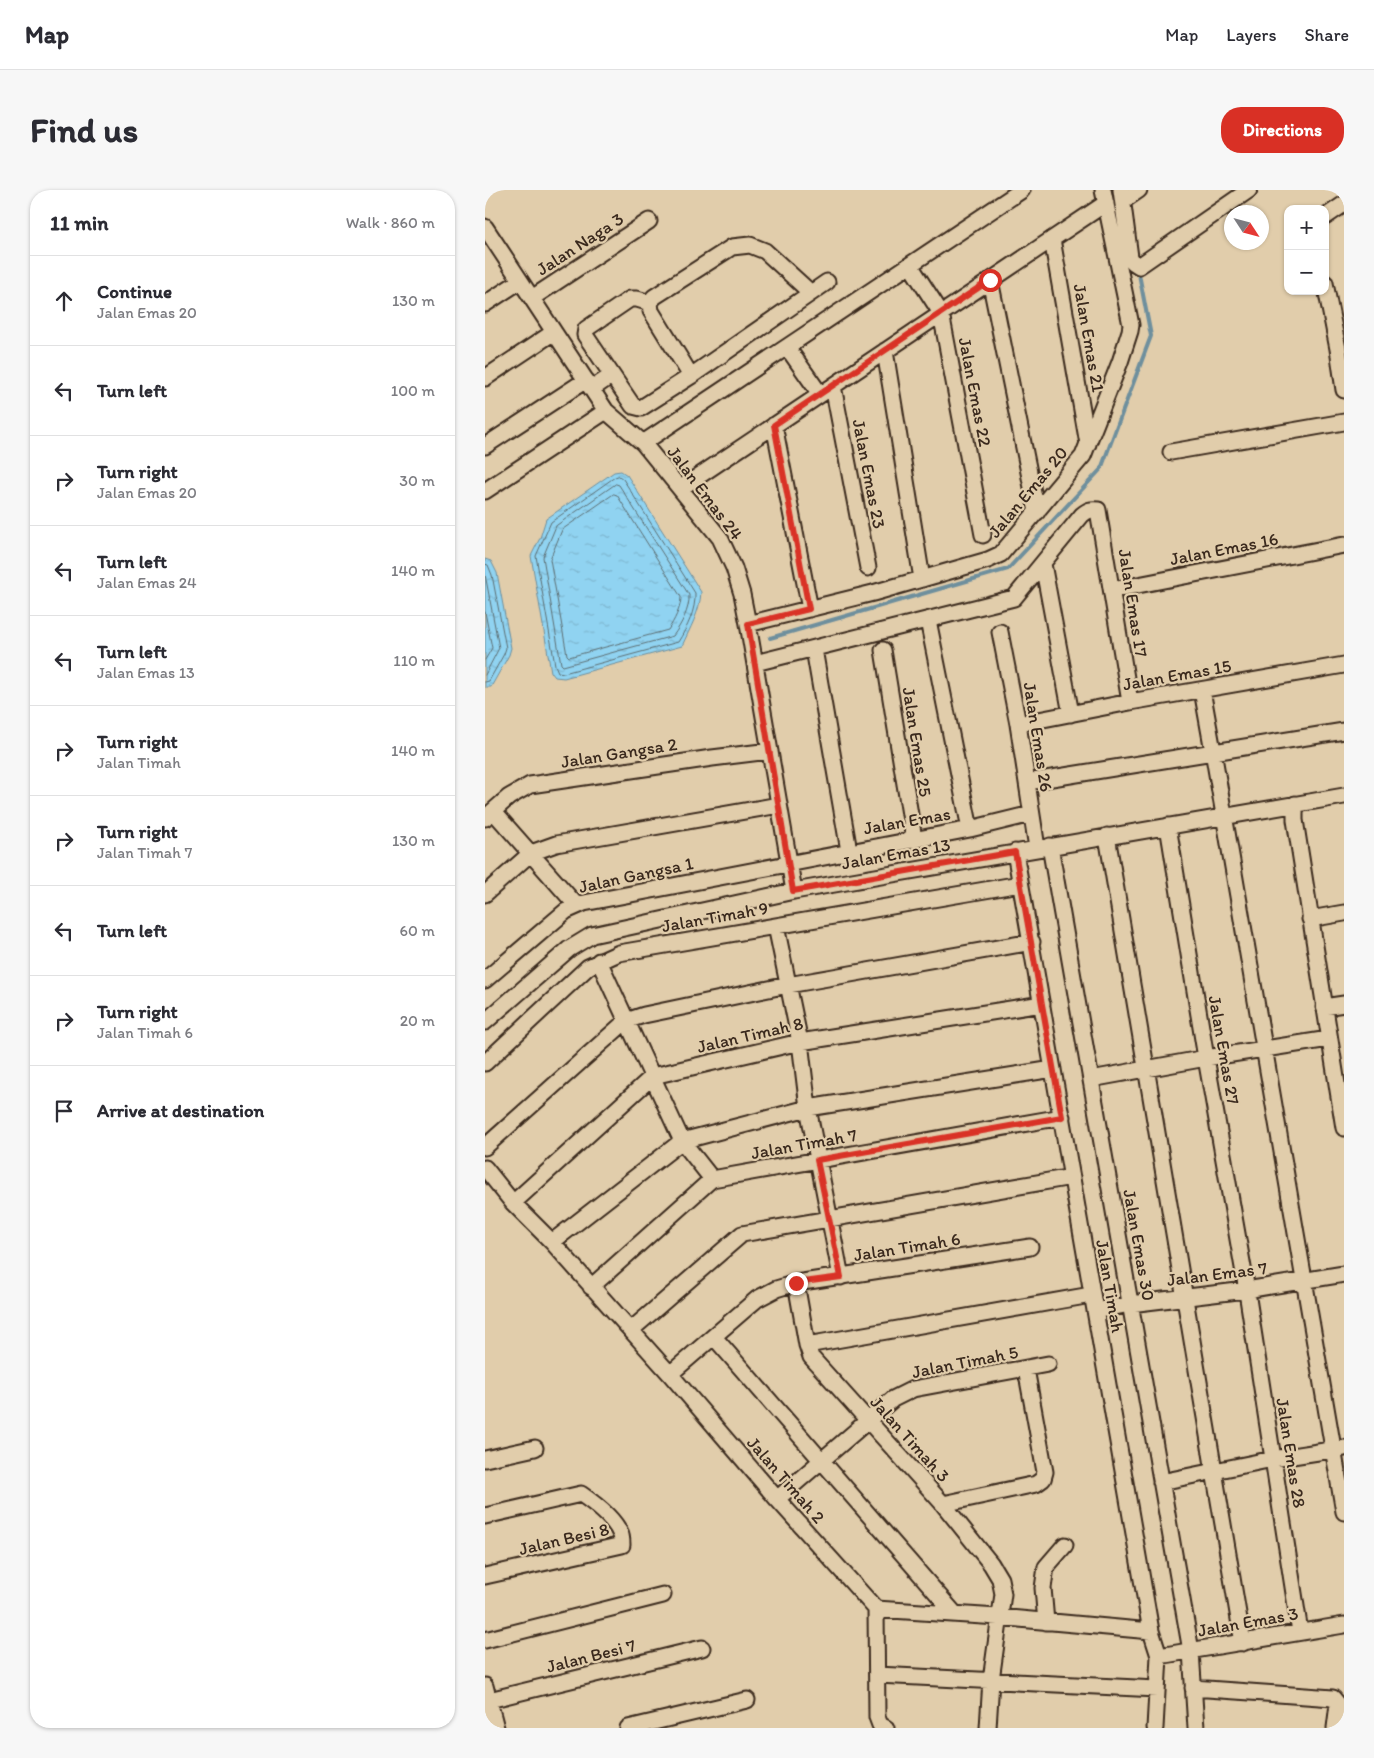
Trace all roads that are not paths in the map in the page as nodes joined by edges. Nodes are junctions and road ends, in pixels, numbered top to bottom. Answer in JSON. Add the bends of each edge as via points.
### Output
{"nodes":[{"id":1,"x":1022,"y":190,"type":"edge"},
{"id":2,"x":1139,"y":190,"type":"edge"},
{"id":3,"x":1249,"y":190,"type":"edge"},
{"id":4,"x":1104,"y":196,"type":"edge"},
{"id":5,"x":1122,"y":196,"type":"edge"},
{"id":6,"x":1344,"y":204,"type":"edge"},
{"id":7,"x":1329,"y":215,"type":"edge"},
{"id":8,"x":649,"y":221,"type":"dead end"},
{"id":9,"x":487,"y":233,"type":"edge"},
{"id":10,"x":1052,"y":238,"type":"junction"},
{"id":11,"x":910,"y":265,"type":"junction"},
{"id":12,"x":520,"y":280,"type":"junction"},
{"id":13,"x":990,"y":280,"type":"junction"},
{"id":14,"x":827,"y":282,"type":"dead end"},
{"id":15,"x":811,"y":293,"type":"junction"},
{"id":16,"x":1328,"y":295,"type":"edge"},
{"id":17,"x":531,"y":298,"type":"junction"},
{"id":18,"x":650,"y":303,"type":"junction"},
{"id":19,"x":485,"y":304,"type":"edge"},
{"id":20,"x":941,"y":313,"type":"junction"},
{"id":21,"x":554,"y":332,"type":"junction"},
{"id":22,"x":787,"y":347,"type":"junction"},
{"id":23,"x":1341,"y":349,"type":"edge"},
{"id":24,"x":885,"y":351,"type":"junction"},
{"id":25,"x":611,"y":375,"type":"junction"},
{"id":26,"x":691,"y":376,"type":"junction"},
{"id":27,"x":485,"y":378,"type":"edge"},
{"id":28,"x":589,"y":385,"type":"junction"},
{"id":29,"x":827,"y":390,"type":"junction"},
{"id":30,"x":1344,"y":390,"type":"edge"},
{"id":31,"x":607,"y":411,"type":"junction"},
{"id":32,"x":1344,"y":422,"type":"edge"},
{"id":33,"x":774,"y":425,"type":"junction"},
{"id":34,"x":643,"y":443,"type":"junction"},
{"id":35,"x":1089,"y":444,"type":"junction"},
{"id":36,"x":485,"y":446,"type":"edge"},
{"id":37,"x":1171,"y":452,"type":"dead end"},
{"id":38,"x":681,"y":488,"type":"junction"},
{"id":39,"x":485,"y":491,"type":"edge"},
{"id":40,"x":1037,"y":512,"type":"junction"},
{"id":41,"x":983,"y":534,"type":"dead end"},
{"id":42,"x":1344,"y":544,"type":"edge"},
{"id":43,"x":1043,"y":564,"type":"junction"},
{"id":44,"x":868,"y":568,"type":"dead end"},
{"id":45,"x":922,"y":579,"type":"junction"},
{"id":46,"x":1112,"y":590,"type":"junction"},
{"id":47,"x":809,"y":609,"type":"junction"},
{"id":48,"x":927,"y":620,"type":"junction"},
{"id":49,"x":748,"y":624,"type":"junction"},
{"id":50,"x":1000,"y":632,"type":"dead end"},
{"id":51,"x":814,"y":649,"type":"junction"},
{"id":52,"x":883,"y":650,"type":"dead end"},
{"id":53,"x":755,"y":663,"type":"junction"},
{"id":54,"x":1344,"y":665,"type":"edge"},
{"id":55,"x":1201,"y":690,"type":"junction"},
{"id":56,"x":1130,"y":702,"type":"junction"},
{"id":57,"x":1071,"y":714,"type":"junction"},
{"id":58,"x":1018,"y":724,"type":"junction"},
{"id":59,"x":1344,"y":731,"type":"edge"},
{"id":60,"x":770,"y":751,"type":"junction"},
{"id":61,"x":1213,"y":751,"type":"junction"},
{"id":62,"x":1027,"y":782,"type":"junction"},
{"id":63,"x":1344,"y":796,"type":"edge"},
{"id":64,"x":1295,"y":804,"type":"junction"},
{"id":65,"x":779,"y":806,"type":"junction"},
{"id":66,"x":1031,"y":814,"type":"junction"},
{"id":67,"x":489,"y":815,"type":"edge"},
{"id":68,"x":1223,"y":816,"type":"junction"},
{"id":69,"x":1168,"y":826,"type":"junction"},
{"id":70,"x":970,"y":829,"type":"junction"},
{"id":71,"x":1107,"y":836,"type":"junction"},
{"id":72,"x":914,"y":839,"type":"junction"},
{"id":73,"x":1044,"y":847,"type":"junction"},
{"id":74,"x":849,"y":851,"type":"junction"},
{"id":75,"x":1015,"y":852,"type":"junction"},
{"id":76,"x":531,"y":853,"type":"junction"},
{"id":77,"x":789,"y":863,"type":"junction"},
{"id":78,"x":1020,"y":884,"type":"junction"},
{"id":79,"x":793,"y":891,"type":"junction"},
{"id":80,"x":485,"y":894,"type":"edge"},
{"id":81,"x":577,"y":906,"type":"junction"},
{"id":82,"x":1344,"y":914,"type":"edge"},
{"id":83,"x":1310,"y":919,"type":"junction"},
{"id":84,"x":776,"y":926,"type":"junction"},
{"id":85,"x":1032,"y":942,"type":"junction"},
{"id":86,"x":599,"y":960,"type":"junction"},
{"id":87,"x":485,"y":980,"type":"edge"},
{"id":88,"x":788,"y":985,"type":"junction"},
{"id":89,"x":1041,"y":1004,"type":"junction"},
{"id":90,"x":1344,"y":1004,"type":"edge"},
{"id":91,"x":1324,"y":1007,"type":"junction"},
{"id":92,"x":626,"y":1021,"type":"junction"},
{"id":93,"x":485,"y":1022,"type":"edge"},
{"id":94,"x":1329,"y":1039,"type":"junction"},
{"id":95,"x":800,"y":1042,"type":"junction"},
{"id":96,"x":1265,"y":1049,"type":"junction"},
{"id":97,"x":1206,"y":1058,"type":"junction"},
{"id":98,"x":485,"y":1063,"type":"edge"},
{"id":99,"x":1053,"y":1069,"type":"junction"},
{"id":100,"x":1147,"y":1069,"type":"junction"},
{"id":101,"x":653,"y":1076,"type":"junction"},
{"id":102,"x":1091,"y":1079,"type":"junction"},
{"id":103,"x":1342,"y":1093,"type":"edge"},
{"id":104,"x":808,"y":1108,"type":"junction"},
{"id":105,"x":1062,"y":1117,"type":"junction"},
{"id":106,"x":1344,"y":1128,"type":"edge"},
{"id":107,"x":682,"y":1141,"type":"junction"},
{"id":108,"x":485,"y":1147,"type":"edge"},
{"id":109,"x":817,"y":1160,"type":"junction"},
{"id":110,"x":485,"y":1168,"type":"edge"},
{"id":111,"x":1072,"y":1178,"type":"junction"},
{"id":112,"x":712,"y":1179,"type":"junction"},
{"id":113,"x":513,"y":1203,"type":"junction"},
{"id":114,"x":829,"y":1218,"type":"junction"},
{"id":115,"x":552,"y":1242,"type":"junction"},
{"id":116,"x":1030,"y":1247,"type":"dead end"},
{"id":117,"x":1344,"y":1274,"type":"edge"},
{"id":118,"x":841,"y":1277,"type":"junction"},
{"id":119,"x":1305,"y":1281,"type":"junction"},
{"id":120,"x":796,"y":1283,"type":"junction"},
{"id":121,"x":1245,"y":1285,"type":"junction"},
{"id":122,"x":591,"y":1287,"type":"junction"},
{"id":123,"x":1091,"y":1295,"type":"junction"},
{"id":124,"x":1185,"y":1297,"type":"junction"},
{"id":125,"x":1130,"y":1304,"type":"junction"},
{"id":126,"x":1095,"y":1311,"type":"junction"},
{"id":127,"x":631,"y":1330,"type":"junction"},
{"id":128,"x":714,"y":1336,"type":"junction"},
{"id":129,"x":807,"y":1345,"type":"junction"},
{"id":130,"x":1048,"y":1364,"type":"dead end"},
{"id":131,"x":1025,"y":1369,"type":"junction"},
{"id":132,"x":671,"y":1374,"type":"junction"},
{"id":133,"x":868,"y":1421,"type":"junction"},
{"id":134,"x":535,"y":1448,"type":"dead end"},
{"id":135,"x":1339,"y":1448,"type":"edge"},
{"id":136,"x":485,"y":1459,"type":"edge"},
{"id":137,"x":1273,"y":1459,"type":"junction"},
{"id":138,"x":821,"y":1461,"type":"junction"},
{"id":139,"x":1213,"y":1471,"type":"junction"},
{"id":140,"x":1161,"y":1482,"type":"junction"},
{"id":141,"x":777,"y":1499,"type":"junction"},
{"id":142,"x":943,"y":1504,"type":"junction"},
{"id":143,"x":1344,"y":1512,"type":"edge"},
{"id":144,"x":485,"y":1516,"type":"edge"},
{"id":145,"x":1065,"y":1545,"type":"dead end"},
{"id":146,"x":485,"y":1576,"type":"edge"},
{"id":147,"x":663,"y":1595,"type":"dead end"},
{"id":148,"x":876,"y":1609,"type":"junction"},
{"id":149,"x":955,"y":1614,"type":"junction"},
{"id":150,"x":999,"y":1617,"type":"junction"},
{"id":151,"x":1046,"y":1622,"type":"junction"},
{"id":152,"x":1344,"y":1625,"type":"edge"},
{"id":153,"x":1151,"y":1631,"type":"junction"},
{"id":154,"x":1300,"y":1632,"type":"junction"},
{"id":155,"x":485,"y":1640,"type":"edge"},
{"id":156,"x":1243,"y":1643,"type":"junction"},
{"id":157,"x":702,"y":1648,"type":"dead end"},
{"id":158,"x":1191,"y":1651,"type":"junction"},
{"id":159,"x":1159,"y":1656,"type":"junction"},
{"id":160,"x":877,"y":1675,"type":"junction"},
{"id":161,"x":991,"y":1680,"type":"junction"},
{"id":162,"x":1193,"y":1688,"type":"junction"},
{"id":163,"x":1157,"y":1689,"type":"junction"},
{"id":164,"x":487,"y":1693,"type":"edge"},
{"id":165,"x":747,"y":1700,"type":"dead end"},
{"id":166,"x":496,"y":1728,"type":"edge"},
{"id":167,"x":628,"y":1728,"type":"edge"},
{"id":168,"x":886,"y":1728,"type":"edge"},
{"id":169,"x":987,"y":1728,"type":"edge"},
{"id":170,"x":1155,"y":1728,"type":"edge"},
{"id":171,"x":1196,"y":1728,"type":"edge"},
{"id":172,"x":1335,"y":1728,"type":"edge"}],
"edges":[{"from":1,"to":11,"type":"street"},
{"from":2,"to":5,"type":"street"},
{"from":3,"to":5,"type":"street","via":[[1139,266],[1130,257]]},
{"from":4,"to":10,"type":"street","name":"Jalan Emas 20"},
{"from":4,"to":35,"type":"street","name":"Jalan Emas 20","via":[[1131,325]]},
{"from":6,"to":7,"type":"street"},
{"from":8,"to":17,"type":"street","name":"Jalan Naga 3"},
{"from":9,"to":12,"type":"street","name":"Jalan Emas 24"},
{"from":10,"to":13,"type":"street","name":"Jalan Emas 20"},
{"from":10,"to":35,"type":"street","name":"Jalan Emas 21"},
{"from":11,"to":20,"type":"street","name":"Jalan Emas 22"},
{"from":11,"to":22,"type":"street"},
{"from":12,"to":17,"type":"street","name":"Jalan Emas 24"},
{"from":12,"to":19,"type":"street"},
{"from":13,"to":20,"type":"street","name":"Jalan Emas 20"},
{"from":13,"to":40,"type":"street"},
{"from":14,"to":15,"type":"street"},
{"from":15,"to":18,"type":"street","via":[[765,251],[750,245],[733,247]]},
{"from":15,"to":26,"type":"street"},
{"from":16,"to":23,"type":"street"},
{"from":17,"to":21,"type":"street","name":"Jalan Emas 24"},
{"from":18,"to":25,"type":"street","via":[[631,299],[586,329],[585,335]]},
{"from":18,"to":26,"type":"street","via":[[651,311]]},
{"from":20,"to":24,"type":"street","name":"Jalan Emas 20"},
{"from":20,"to":41,"type":"street","name":"Jalan Emas 22"},
{"from":21,"to":27,"type":"street"},
{"from":21,"to":28,"type":"street","name":"Jalan Emas 24"},
{"from":22,"to":29,"type":"street"},
{"from":22,"to":34,"type":"street"},
{"from":23,"to":30,"type":"street"},
{"from":24,"to":29,"type":"street","name":"Jalan Emas 20"},
{"from":24,"to":45,"type":"street"},
{"from":25,"to":26,"type":"street","via":[[633,406],[641,408]]},
{"from":25,"to":28,"type":"street"},
{"from":28,"to":31,"type":"street","name":"Jalan Emas 24"},
{"from":28,"to":36,"type":"street"},
{"from":29,"to":33,"type":"street","name":"Jalan Emas 20"},
{"from":29,"to":44,"type":"street","name":"Jalan Emas 23"},
{"from":31,"to":34,"type":"street","name":"Jalan Emas 24"},
{"from":31,"to":39,"type":"street"},
{"from":32,"to":37,"type":"street"},
{"from":33,"to":38,"type":"street","name":"Jalan Emas 20"},
{"from":33,"to":47,"type":"street"},
{"from":34,"to":38,"type":"street","name":"Jalan Emas 24"},
{"from":35,"to":40,"type":"street","name":"Jalan Emas 20","via":[[1083,456]]},
{"from":38,"to":49,"type":"street","name":"Jalan Emas 24","via":[[720,538],[734,568]]},
{"from":40,"to":45,"type":"street","name":"Jalan Emas 20","via":[[1001,554]]},
{"from":42,"to":46,"type":"street","name":"Jalan Emas 16"},
{"from":43,"to":46,"type":"street","name":"Jalan Emas 17","via":[[1087,510],[1098,510]]},
{"from":43,"to":48,"type":"street","via":[[1014,598]]},
{"from":43,"to":57,"type":"street"},
{"from":45,"to":47,"type":"street","name":"Jalan Emas 20"},
{"from":46,"to":56,"type":"street","name":"Jalan Emas 17"},
{"from":47,"to":49,"type":"street","name":"Jalan Emas 20"},
{"from":48,"to":51,"type":"street"},
{"from":48,"to":70,"type":"street"},
{"from":49,"to":53,"type":"street","name":"Jalan Emas 24"},
{"from":50,"to":58,"type":"street","name":"Jalan Emas 26"},
{"from":51,"to":53,"type":"street"},
{"from":51,"to":74,"type":"street"},
{"from":52,"to":72,"type":"street","name":"Jalan Emas 25"},
{"from":53,"to":60,"type":"street","name":"Jalan Emas 24"},
{"from":54,"to":55,"type":"street","name":"Jalan Emas 15"},
{"from":55,"to":56,"type":"street","name":"Jalan Emas 15"},
{"from":55,"to":61,"type":"street"},
{"from":56,"to":57,"type":"street","name":"Jalan Emas 15"},
{"from":57,"to":58,"type":"street","name":"Jalan Emas 15"},
{"from":58,"to":62,"type":"street","name":"Jalan Emas 26"},
{"from":59,"to":61,"type":"street"},
{"from":60,"to":65,"type":"street","name":"Jalan Emas 24"},
{"from":60,"to":67,"type":"street","name":"Jalan Gangsa 2","via":[[530,785],[509,797]]},
{"from":61,"to":62,"type":"street"},
{"from":61,"to":68,"type":"street"},
{"from":62,"to":66,"type":"street","name":"Jalan Emas 26"},
{"from":63,"to":64,"type":"street","name":"Jalan Emas 13"},
{"from":64,"to":68,"type":"street","name":"Jalan Emas 13"},
{"from":64,"to":83,"type":"street"},
{"from":65,"to":76,"type":"street","via":[[556,844]]},
{"from":65,"to":77,"type":"street","name":"Jalan Emas 24"},
{"from":66,"to":70,"type":"street","name":"Jalan Emas"},
{"from":66,"to":73,"type":"street","name":"Jalan Emas 26"},
{"from":67,"to":76,"type":"street"},
{"from":68,"to":69,"type":"street","name":"Jalan Emas 13"},
{"from":68,"to":96,"type":"street"},
{"from":69,"to":71,"type":"street","name":"Jalan Emas 13"},
{"from":69,"to":97,"type":"street","name":"Jalan Emas 27"},
{"from":70,"to":72,"type":"street","name":"Jalan Emas"},
{"from":71,"to":73,"type":"street","name":"Jalan Emas 13"},
{"from":71,"to":100,"type":"street"},
{"from":72,"to":74,"type":"street","name":"Jalan Emas"},
{"from":73,"to":75,"type":"street","name":"Jalan Emas 13"},
{"from":73,"to":102,"type":"street","name":"Jalan Emas 30"},
{"from":74,"to":77,"type":"street","name":"Jalan Emas"},
{"from":75,"to":78,"type":"street","name":"Jalan Timah"},
{"from":75,"to":79,"type":"street","name":"Jalan Emas 13"},
{"from":76,"to":80,"type":"street"},
{"from":76,"to":81,"type":"street"},
{"from":77,"to":79,"type":"street","name":"Jalan Emas 24"},
{"from":77,"to":81,"type":"street","name":"Jalan Gangsa 1"},
{"from":78,"to":84,"type":"street","name":"Jalan Timah 9"},
{"from":78,"to":85,"type":"street","name":"Jalan Timah"},
{"from":79,"to":93,"type":"street","name":"Jalan Emas 13","via":[[592,935],[569,949]]},
{"from":81,"to":87,"type":"street","name":"Jalan Gangsa 1","via":[[566,911]]},
{"from":82,"to":83,"type":"street"},
{"from":83,"to":91,"type":"street"},
{"from":84,"to":86,"type":"street","name":"Jalan Timah 9","via":[[619,953]]},
{"from":84,"to":88,"type":"street"},
{"from":85,"to":88,"type":"street"},
{"from":85,"to":89,"type":"street","name":"Jalan Timah"},
{"from":86,"to":92,"type":"street"},
{"from":86,"to":98,"type":"street","name":"Jalan Timah 9"},
{"from":88,"to":92,"type":"street"},
{"from":88,"to":95,"type":"street"},
{"from":89,"to":95,"type":"street","name":"Jalan Timah 8"},
{"from":89,"to":99,"type":"street","name":"Jalan Timah"},
{"from":90,"to":91,"type":"street"},
{"from":91,"to":94,"type":"street"},
{"from":92,"to":101,"type":"street"},
{"from":92,"to":108,"type":"street"},
{"from":94,"to":96,"type":"street"},
{"from":94,"to":103,"type":"street"},
{"from":95,"to":101,"type":"street","name":"Jalan Timah 8"},
{"from":95,"to":104,"type":"street"},
{"from":96,"to":97,"type":"street"},
{"from":96,"to":119,"type":"street"},
{"from":97,"to":100,"type":"street"},
{"from":97,"to":121,"type":"street","name":"Jalan Emas 27"},
{"from":99,"to":104,"type":"street"},
{"from":99,"to":105,"type":"street","name":"Jalan Timah"},
{"from":100,"to":102,"type":"street"},
{"from":100,"to":124,"type":"street"},
{"from":101,"to":107,"type":"street"},
{"from":101,"to":113,"type":"street","name":"Jalan Timah 8"},
{"from":102,"to":125,"type":"street","name":"Jalan Emas 30"},
{"from":103,"to":106,"type":"street"},
{"from":104,"to":107,"type":"street"},
{"from":104,"to":109,"type":"street"},
{"from":105,"to":109,"type":"street","name":"Jalan Timah 7"},
{"from":105,"to":111,"type":"street","name":"Jalan Timah"},
{"from":107,"to":112,"type":"street"},
{"from":107,"to":115,"type":"street"},
{"from":109,"to":112,"type":"street","name":"Jalan Timah 7"},
{"from":109,"to":114,"type":"street"},
{"from":110,"to":113,"type":"street","name":"Jalan Timah 2"},
{"from":111,"to":114,"type":"street"},
{"from":111,"to":123,"type":"street","name":"Jalan Timah"},
{"from":112,"to":122,"type":"street"},
{"from":113,"to":115,"type":"street","name":"Jalan Timah 2"},
{"from":114,"to":118,"type":"street"},
{"from":114,"to":127,"type":"street","via":[[742,1234]]},
{"from":115,"to":122,"type":"street","name":"Jalan Timah 2"},
{"from":116,"to":118,"type":"street","name":"Jalan Timah 6"},
{"from":117,"to":119,"type":"street","name":"Jalan Emas 7"},
{"from":118,"to":120,"type":"street","name":"Jalan Timah 6"},
{"from":119,"to":121,"type":"street","name":"Jalan Emas 7"},
{"from":119,"to":135,"type":"street"},
{"from":120,"to":128,"type":"street","name":"Jalan Timah 6","via":[[757,1299]]},
{"from":120,"to":129,"type":"street","name":"Jalan Timah 3"},
{"from":121,"to":124,"type":"street","name":"Jalan Emas 7"},
{"from":121,"to":137,"type":"street","name":"Jalan Emas 28"},
{"from":122,"to":127,"type":"street","name":"Jalan Timah 2"},
{"from":123,"to":126,"type":"street","name":"Jalan Timah"},
{"from":123,"to":129,"type":"street"},
{"from":124,"to":125,"type":"street","name":"Jalan Emas 7"},
{"from":124,"to":139,"type":"street"},
{"from":125,"to":126,"type":"street","name":"Jalan Emas 7"},
{"from":125,"to":140,"type":"street","name":"Jalan Emas 30"},
{"from":126,"to":153,"type":"street","name":"Jalan Timah"},
{"from":127,"to":132,"type":"street","name":"Jalan Timah 2"},
{"from":128,"to":132,"type":"street","name":"Jalan Timah 6"},
{"from":128,"to":138,"type":"street"},
{"from":129,"to":133,"type":"street","name":"Jalan Timah 3","via":[[818,1366]]},
{"from":130,"to":131,"type":"street","name":"Jalan Timah 5"},
{"from":131,"to":133,"type":"street","name":"Jalan Timah 5","via":[[913,1389],[893,1399]]},
{"from":131,"to":142,"type":"street","via":[[1045,1472],[1043,1479],[1036,1484]]},
{"from":132,"to":141,"type":"street","name":"Jalan Timah 2"},
{"from":133,"to":138,"type":"street","name":"Jalan Timah 5"},
{"from":133,"to":142,"type":"street","name":"Jalan Timah 3"},
{"from":134,"to":136,"type":"street"},
{"from":135,"to":137,"type":"street"},
{"from":135,"to":143,"type":"street"},
{"from":137,"to":139,"type":"street"},
{"from":137,"to":154,"type":"street","name":"Jalan Emas 28"},
{"from":138,"to":141,"type":"street","name":"Jalan Timah 5"},
{"from":138,"to":149,"type":"street"},
{"from":139,"to":140,"type":"street"},
{"from":139,"to":156,"type":"street"},
{"from":140,"to":158,"type":"street","name":"Jalan Emas 30"},
{"from":141,"to":148,"type":"street","name":"Jalan Timah 2"},
{"from":142,"to":150,"type":"street","name":"Jalan Timah 3","via":[[1000,1579],[1003,1594]]},
{"from":144,"to":146,"type":"street","name":"Jalan Besi 8","via":[[581,1494],[610,1519],[620,1533],[622,1545]]},
{"from":145,"to":151,"type":"street","via":[[1046,1567],[1043,1588]]},
{"from":147,"to":155,"type":"street"},
{"from":148,"to":149,"type":"street"},
{"from":148,"to":160,"type":"street"},
{"from":149,"to":150,"type":"street"},
{"from":150,"to":151,"type":"street"},
{"from":150,"to":161,"type":"street","name":"Jalan Timah 3"},
{"from":151,"to":153,"type":"street"},
{"from":152,"to":154,"type":"street","name":"Jalan Emas 3"},
{"from":153,"to":159,"type":"street","name":"Jalan Timah"},
{"from":154,"to":156,"type":"street","name":"Jalan Emas 3"},
{"from":156,"to":158,"type":"street","name":"Jalan Emas 3"},
{"from":157,"to":164,"type":"street","name":"Jalan Besi 7"},
{"from":158,"to":159,"type":"street","name":"Jalan Emas 3"},
{"from":158,"to":162,"type":"street","name":"Jalan Emas 30"},
{"from":159,"to":163,"type":"street","name":"Jalan Timah"},
{"from":160,"to":161,"type":"street"},
{"from":160,"to":168,"type":"street","via":[[877,1717]]},
{"from":161,"to":163,"type":"street"},
{"from":161,"to":169,"type":"street","name":"Jalan Timah 3"},
{"from":162,"to":171,"type":"street","name":"Jalan Emas 30"},
{"from":162,"to":172,"type":"street","via":[[1335,1699],[1338,1704]]},
{"from":163,"to":170,"type":"street","name":"Jalan Timah"},
{"from":164,"to":166,"type":"street"},
{"from":165,"to":167,"type":"street"}]}
